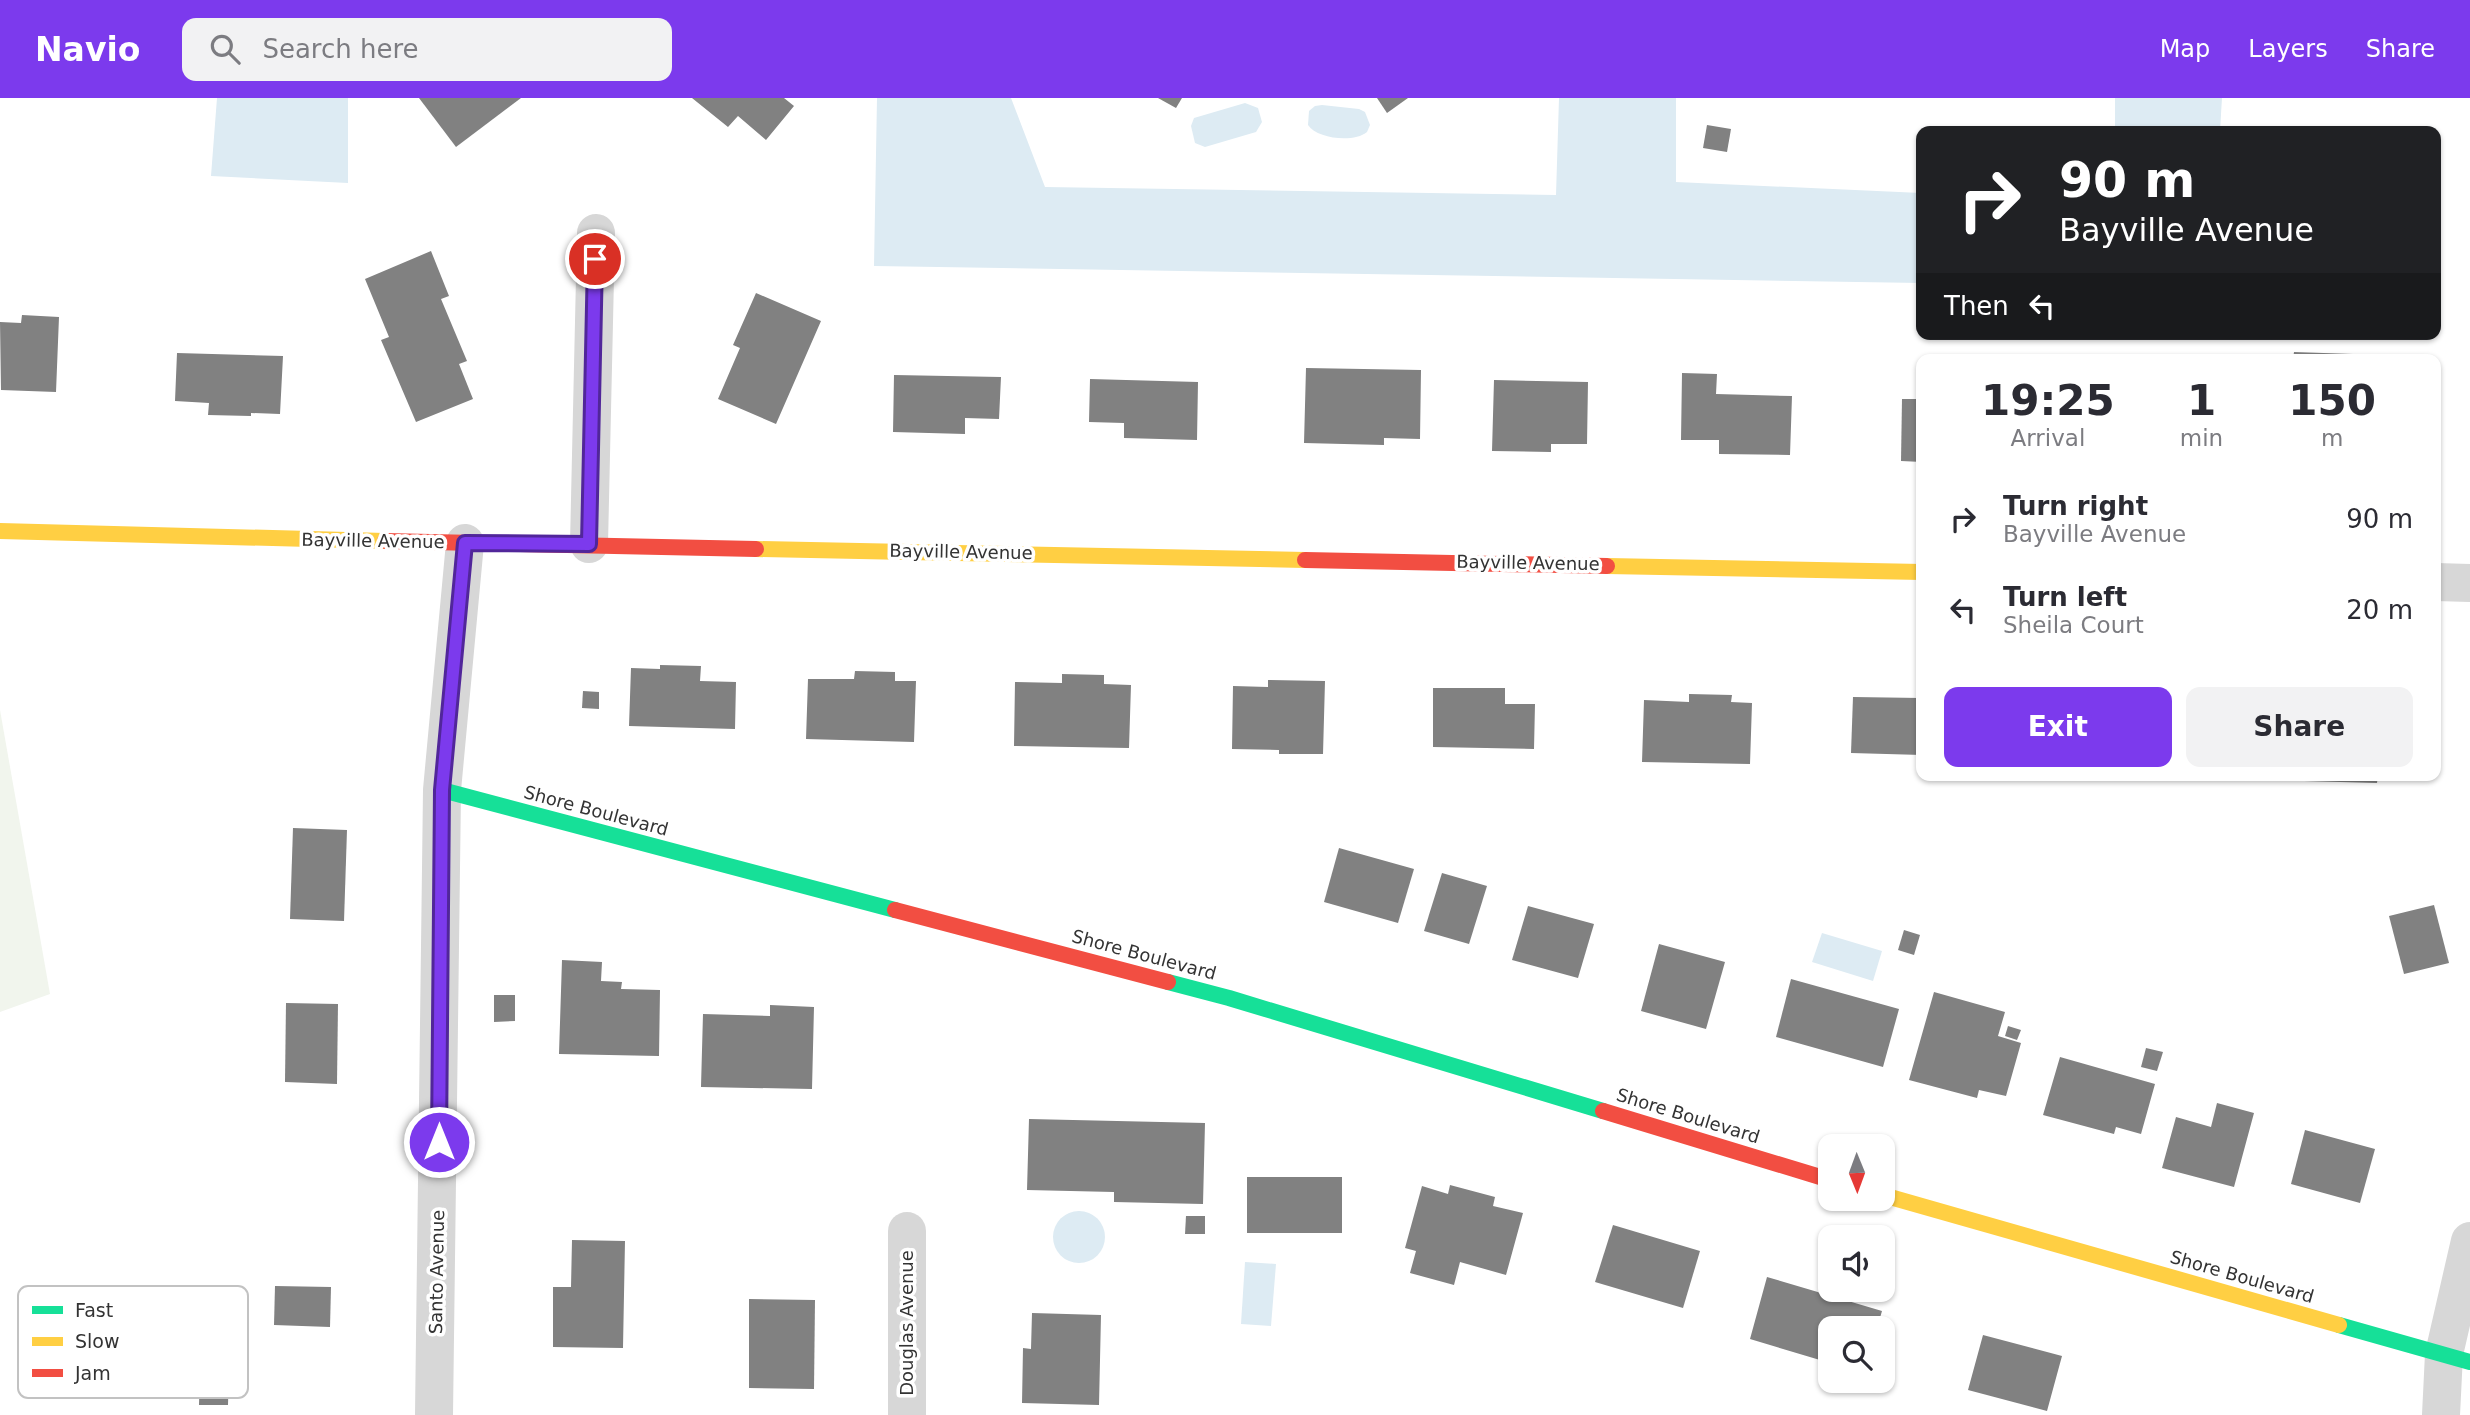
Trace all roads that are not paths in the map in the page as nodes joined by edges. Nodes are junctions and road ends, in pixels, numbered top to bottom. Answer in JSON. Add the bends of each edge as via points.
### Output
{"nodes":[{"id":1,"x":596,"y":233,"type":"dead end"},
{"id":2,"x":0,"y":531,"type":"edge"},
{"id":3,"x":465,"y":543,"type":"junction"},
{"id":4,"x":589,"y":544,"type":"junction"},
{"id":5,"x":1916,"y":572,"type":"edge"},
{"id":6,"x":2441,"y":582,"type":"edge"},
{"id":7,"x":2470,"y":583,"type":"edge"},
{"id":8,"x":442,"y":790,"type":"junction"},
{"id":9,"x":1818,"y":1176,"type":"edge"},
{"id":10,"x":1895,"y":1198,"type":"edge"},
{"id":11,"x":907,"y":1231,"type":"dead end"},
{"id":12,"x":2470,"y":1241,"type":"edge"},
{"id":13,"x":2457,"y":1358,"type":"edge"},
{"id":14,"x":434,"y":1415,"type":"edge"},
{"id":15,"x":907,"y":1415,"type":"edge"},
{"id":16,"x":2441,"y":1415,"type":"edge"}],
"edges":[{"from":1,"to":4,"type":"street"},
{"from":2,"to":3,"type":"street","name":"Bayville Avenue"},
{"from":3,"to":4,"type":"street","name":"Bayville Avenue"},
{"from":3,"to":8,"type":"street","name":"Santo Avenue"},
{"from":4,"to":5,"type":"street","name":"Bayville Avenue"},
{"from":6,"to":7,"type":"street"},
{"from":8,"to":9,"type":"street","name":"Shore Boulevard","via":[[1229,998]]},
{"from":8,"to":14,"type":"street","name":"Santo Avenue"},
{"from":10,"to":13,"type":"street","name":"Shore Boulevard"},
{"from":11,"to":15,"type":"street","name":"Douglas Avenue"},
{"from":12,"to":13,"type":"street"},
{"from":13,"to":16,"type":"street"}]}
